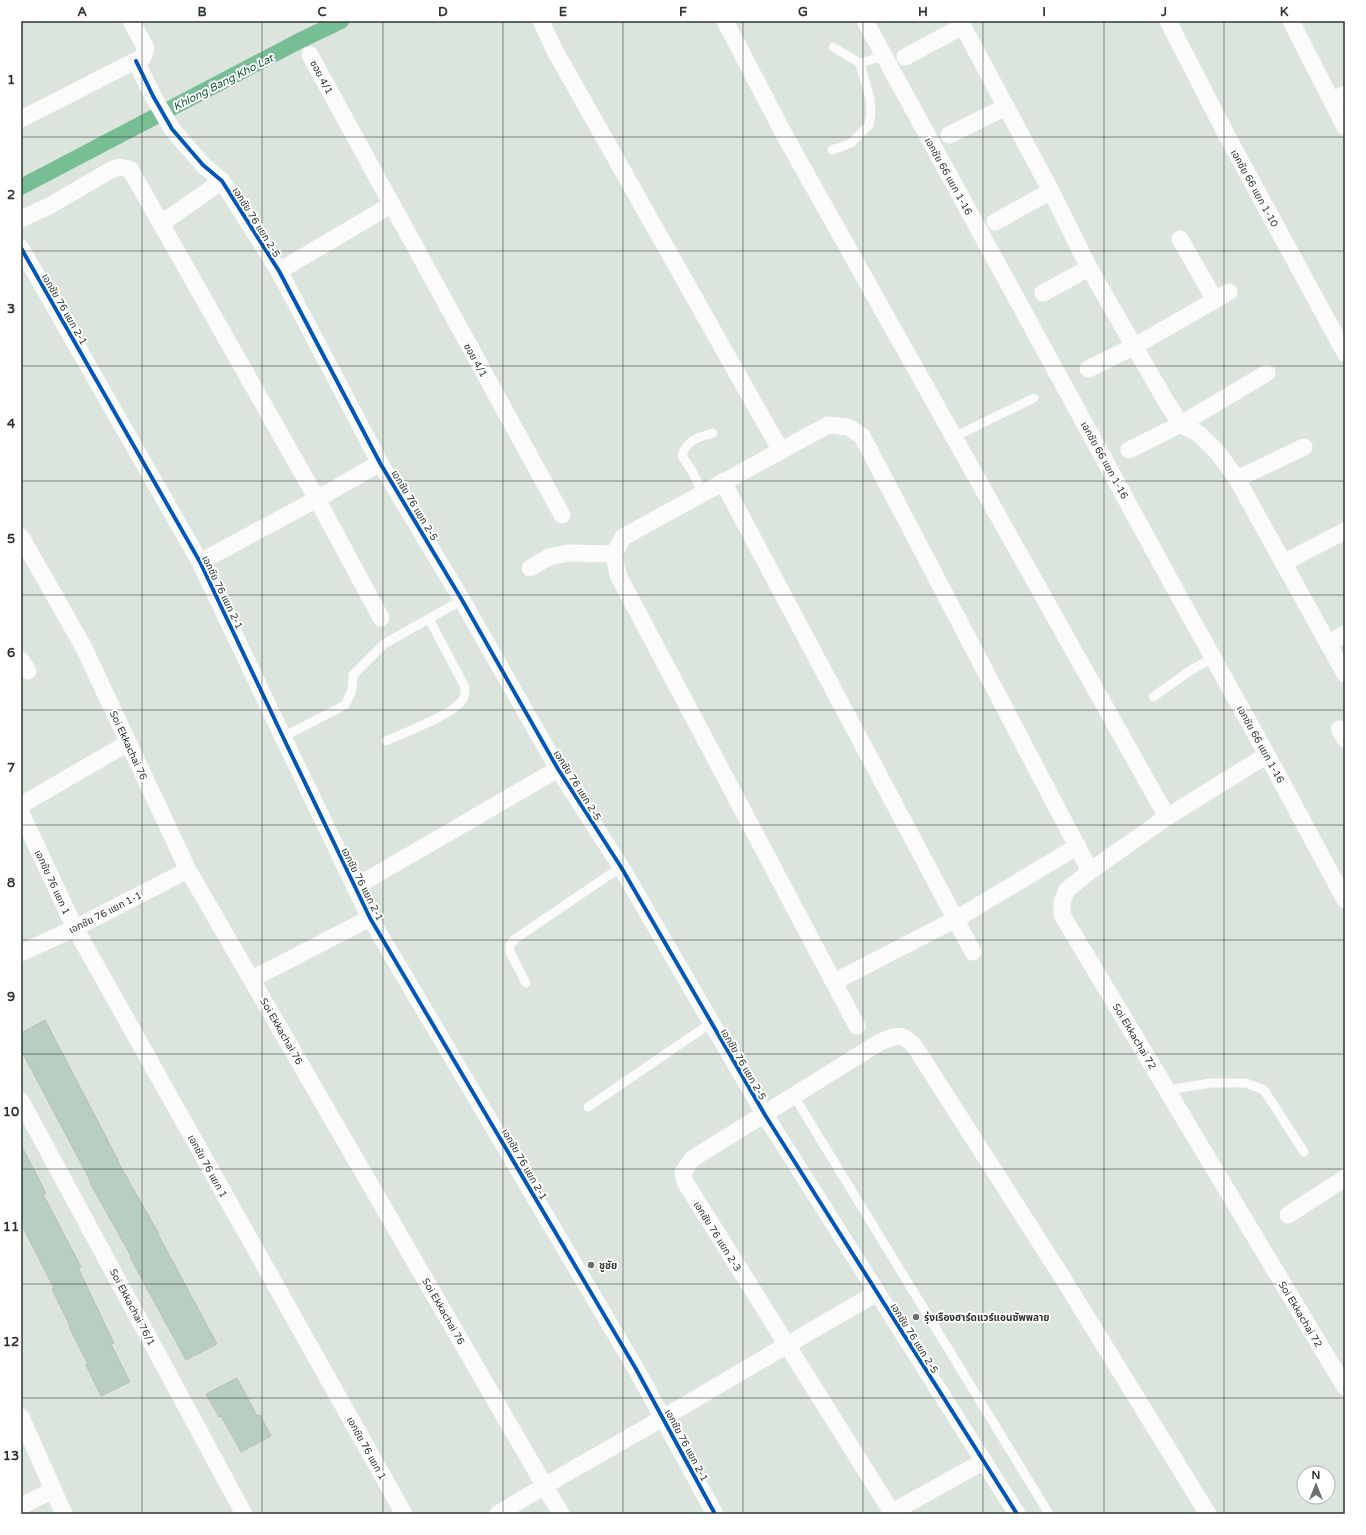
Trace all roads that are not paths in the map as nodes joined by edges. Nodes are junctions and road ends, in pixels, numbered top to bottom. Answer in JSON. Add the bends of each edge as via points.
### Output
{"nodes":[{"id":1,"x":541,"y":21,"type":"edge"},
{"id":2,"x":725,"y":21,"type":"edge"},
{"id":3,"x":865,"y":21,"type":"edge"},
{"id":4,"x":1168,"y":21,"type":"edge"},
{"id":5,"x":1291,"y":21,"type":"edge"},
{"id":6,"x":135,"y":22,"type":"edge"},
{"id":7,"x":961,"y":23,"type":"edge"},
{"id":8,"x":832,"y":46,"type":"dead end"},
{"id":9,"x":310,"y":55,"type":"dead end"},
{"id":10,"x":884,"y":56,"type":"junction"},
{"id":11,"x":905,"y":57,"type":"dead end"},
{"id":12,"x":136,"y":61,"type":"junction"},
{"id":13,"x":860,"y":63,"type":"junction"},
{"id":14,"x":1338,"y":97,"type":"edge"},
{"id":15,"x":1006,"y":107,"type":"junction"},
{"id":16,"x":21,"y":119,"type":"edge"},
{"id":17,"x":1345,"y":127,"type":"edge"},
{"id":18,"x":949,"y":135,"type":"dead end"},
{"id":19,"x":832,"y":150,"type":"dead end"},
{"id":20,"x":222,"y":181,"type":"junction"},
{"id":21,"x":1051,"y":191,"type":"junction"},
{"id":22,"x":391,"y":205,"type":"junction"},
{"id":23,"x":21,"y":219,"type":"edge"},
{"id":24,"x":995,"y":222,"type":"dead end"},
{"id":25,"x":162,"y":223,"type":"junction"},
{"id":26,"x":1180,"y":239,"type":"dead end"},
{"id":27,"x":21,"y":248,"type":"edge"},
{"id":28,"x":1089,"y":268,"type":"junction"},
{"id":29,"x":279,"y":271,"type":"junction"},
{"id":30,"x":1043,"y":293,"type":"dead end"},
{"id":31,"x":1135,"y":346,"type":"junction"},
{"id":32,"x":1344,"y":348,"type":"edge"},
{"id":33,"x":1088,"y":370,"type":"dead end"},
{"id":34,"x":1268,"y":373,"type":"dead end"},
{"id":35,"x":1034,"y":398,"type":"dead end"},
{"id":36,"x":1181,"y":424,"type":"junction"},
{"id":37,"x":713,"y":433,"type":"dead end"},
{"id":38,"x":954,"y":437,"type":"junction"},
{"id":39,"x":1304,"y":447,"type":"dead end"},
{"id":40,"x":1129,"y":450,"type":"dead end"},
{"id":41,"x":781,"y":451,"type":"junction"},
{"id":42,"x":380,"y":462,"type":"junction"},
{"id":43,"x":1237,"y":479,"type":"junction"},
{"id":44,"x":723,"y":482,"type":"junction"},
{"id":45,"x":703,"y":493,"type":"junction"},
{"id":46,"x":317,"y":500,"type":"junction"},
{"id":47,"x":562,"y":514,"type":"dead end"},
{"id":48,"x":1345,"y":531,"type":"edge"},
{"id":49,"x":21,"y":538,"type":"edge"},
{"id":50,"x":614,"y":554,"type":"junction"},
{"id":51,"x":200,"y":562,"type":"junction"},
{"id":52,"x":1283,"y":563,"type":"junction"},
{"id":53,"x":530,"y":568,"type":"dead end"},
{"id":54,"x":462,"y":600,"type":"junction"},
{"id":55,"x":381,"y":618,"type":"dead end"},
{"id":56,"x":430,"y":619,"type":"junction"},
{"id":57,"x":1345,"y":634,"type":"edge"},
{"id":58,"x":1328,"y":643,"type":"junction"},
{"id":59,"x":1213,"y":658,"type":"junction"},
{"id":60,"x":1345,"y":674,"type":"edge"},
{"id":61,"x":1153,"y":697,"type":"dead end"},
{"id":62,"x":283,"y":737,"type":"junction"},
{"id":63,"x":386,"y":741,"type":"dead end"},
{"id":64,"x":128,"y":743,"type":"junction"},
{"id":65,"x":1267,"y":755,"type":"junction"},
{"id":66,"x":558,"y":769,"type":"junction"},
{"id":67,"x":21,"y":804,"type":"edge"},
{"id":68,"x":21,"y":813,"type":"edge"},
{"id":69,"x":1166,"y":817,"type":"junction"},
{"id":70,"x":1078,"y":846,"type":"junction"},
{"id":71,"x":621,"y":866,"type":"junction"},
{"id":72,"x":188,"y":870,"type":"junction"},
{"id":73,"x":1090,"y":871,"type":"junction"},
{"id":74,"x":355,"y":887,"type":"junction"},
{"id":75,"x":1345,"y":900,"type":"edge"},
{"id":76,"x":370,"y":918,"type":"junction"},
{"id":77,"x":956,"y":919,"type":"junction"},
{"id":78,"x":75,"y":928,"type":"junction"},
{"id":79,"x":973,"y":952,"type":"dead end"},
{"id":80,"x":21,"y":953,"type":"edge"},
{"id":81,"x":252,"y":979,"type":"junction"},
{"id":82,"x":526,"y":982,"type":"dead end"},
{"id":83,"x":834,"y":982,"type":"junction"},
{"id":84,"x":711,"y":1023,"type":"junction"},
{"id":85,"x":857,"y":1026,"type":"dead end"},
{"id":86,"x":1167,"y":1090,"type":"junction"},
{"id":87,"x":794,"y":1096,"type":"junction"},
{"id":88,"x":21,"y":1101,"type":"edge"},
{"id":89,"x":588,"y":1107,"type":"dead end"},
{"id":90,"x":765,"y":1115,"type":"junction"},
{"id":91,"x":1304,"y":1152,"type":"dead end"},
{"id":92,"x":1345,"y":1178,"type":"edge"},
{"id":93,"x":1288,"y":1215,"type":"dead end"},
{"id":94,"x":877,"y":1293,"type":"junction"},
{"id":95,"x":786,"y":1344,"type":"junction"},
{"id":96,"x":1345,"y":1387,"type":"edge"},
{"id":97,"x":21,"y":1417,"type":"edge"},
{"id":98,"x":664,"y":1417,"type":"junction"},
{"id":99,"x":984,"y":1461,"type":"junction"},
{"id":100,"x":545,"y":1485,"type":"junction"},
{"id":101,"x":53,"y":1490,"type":"junction"},
{"id":102,"x":21,"y":1506,"type":"edge"},
{"id":103,"x":64,"y":1514,"type":"edge"},
{"id":104,"x":244,"y":1514,"type":"edge"},
{"id":105,"x":404,"y":1514,"type":"edge"},
{"id":106,"x":498,"y":1514,"type":"edge"},
{"id":107,"x":561,"y":1514,"type":"edge"},
{"id":108,"x":715,"y":1514,"type":"edge"},
{"id":109,"x":891,"y":1514,"type":"edge"},
{"id":110,"x":1017,"y":1514,"type":"edge"},
{"id":111,"x":1049,"y":1514,"type":"edge"},
{"id":112,"x":1208,"y":1514,"type":"edge"}],
"edges":[{"from":1,"to":41,"type":"street","via":[[559,58]]},
{"from":2,"to":38,"type":"street","via":[[785,136]]},
{"from":3,"to":10,"type":"street","name":"เอกชัย 66 แยก 1-16"},
{"from":4,"to":32,"type":"street","name":"เอกชัย 66 แยก 1-10","via":[[1226,134]]},
{"from":5,"to":14,"type":"street"},
{"from":6,"to":12,"type":"street","via":[[146,48],[143,57]]},
{"from":7,"to":11,"type":"street"},
{"from":7,"to":15,"type":"street"},
{"from":8,"to":13,"type":"lane"},
{"from":9,"to":22,"type":"street","name":"ซอย 4/1"},
{"from":10,"to":13,"type":"lane"},
{"from":10,"to":59,"type":"street","name":"เอกชัย 66 แยก 1-16"},
{"from":12,"to":16,"type":"street"},
{"from":12,"to":20,"type":"street","name":"เอกชัย 76 แยก 2-5","via":[[172,129],[203,165]]},
{"from":13,"to":19,"type":"lane","via":[[870,98],[869,124],[852,143]]},
{"from":14,"to":17,"type":"street"},
{"from":15,"to":18,"type":"street"},
{"from":15,"to":21,"type":"street"},
{"from":20,"to":25,"type":"street"},
{"from":20,"to":29,"type":"street","name":"เอกชัย 76 แยก 2-5"},
{"from":21,"to":24,"type":"street"},
{"from":21,"to":28,"type":"street"},
{"from":22,"to":29,"type":"street"},
{"from":22,"to":47,"type":"street","name":"ซอย 4/1"},
{"from":23,"to":25,"type":"street","via":[[119,167],[130,169]]},
{"from":25,"to":46,"type":"street"},
{"from":26,"to":31,"type":"street","via":[[1222,296]]},
{"from":27,"to":51,"type":"street","name":"เอกชัย 76 แยก 2-1"},
{"from":28,"to":30,"type":"street"},
{"from":28,"to":31,"type":"street"},
{"from":29,"to":42,"type":"street","name":"เอกชัย 76 แยก 2-5"},
{"from":31,"to":33,"type":"street"},
{"from":31,"to":36,"type":"street","via":[[1166,403]]},
{"from":34,"to":36,"type":"street"},
{"from":35,"to":38,"type":"lane"},
{"from":36,"to":40,"type":"street"},
{"from":36,"to":43,"type":"street","via":[[1199,434]]},
{"from":37,"to":45,"type":"lane","via":[[694,439],[684,448],[682,456]]},
{"from":38,"to":69,"type":"street"},
{"from":39,"to":43,"type":"street"},
{"from":41,"to":44,"type":"street"},
{"from":41,"to":70,"type":"street","via":[[828,425],[848,427],[862,436]]},
{"from":42,"to":46,"type":"street"},
{"from":42,"to":54,"type":"street","name":"เอกชัย 76 แยก 2-5"},
{"from":43,"to":52,"type":"street"},
{"from":44,"to":45,"type":"street"},
{"from":44,"to":77,"type":"street"},
{"from":45,"to":50,"type":"street","via":[[623,537]]},
{"from":46,"to":51,"type":"street"},
{"from":46,"to":55,"type":"street"},
{"from":48,"to":52,"type":"street"},
{"from":49,"to":64,"type":"street","name":"Soi Ekkachai 76","via":[[83,646]]},
{"from":50,"to":53,"type":"street","via":[[568,552],[549,557]]},
{"from":50,"to":83,"type":"street","via":[[618,575]]},
{"from":51,"to":62,"type":"street","name":"เอกชัย 76 แยก 2-1"},
{"from":52,"to":58,"type":"street"},
{"from":54,"to":56,"type":"lane"},
{"from":54,"to":66,"type":"street","name":"เอกชัย 76 แยก 2-5"},
{"from":56,"to":62,"type":"lane","via":[[384,644],[353,675],[352,690],[346,705]]},
{"from":56,"to":63,"type":"lane","via":[[465,687],[463,699],[447,713]]},
{"from":57,"to":58,"type":"street"},
{"from":58,"to":60,"type":"street"},
{"from":59,"to":61,"type":"lane"},
{"from":59,"to":65,"type":"street","name":"เอกชัย 66 แยก 1-16"},
{"from":62,"to":74,"type":"street","name":"เอกชัย 76 แยก 2-1"},
{"from":64,"to":67,"type":"street"},
{"from":64,"to":72,"type":"street","name":"Soi Ekkachai 76"},
{"from":65,"to":69,"type":"street","name":"Soi Ekkachai 72"},
{"from":65,"to":75,"type":"street","name":"เอกชัย 66 แยก 1-16"},
{"from":66,"to":71,"type":"street","name":"เอกชัย 76 แยก 2-5"},
{"from":66,"to":74,"type":"street"},
{"from":68,"to":78,"type":"street","name":"เอกชัย 76 แยก 1"},
{"from":69,"to":73,"type":"street","name":"Soi Ekkachai 72"},
{"from":70,"to":73,"type":"street"},
{"from":70,"to":77,"type":"street"},
{"from":71,"to":82,"type":"lane","via":[[510,945],[510,952]]},
{"from":71,"to":84,"type":"street","name":"เอกชัย 76 แยก 2-5"},
{"from":72,"to":78,"type":"street","name":"เอกชัย 76 แยก 1-1"},
{"from":72,"to":81,"type":"street","name":"Soi Ekkachai 76"},
{"from":73,"to":86,"type":"street","name":"Soi Ekkachai 72","via":[[1067,890],[1062,902],[1062,915]]},
{"from":74,"to":76,"type":"street","name":"เอกชัย 76 แยก 2-1"},
{"from":76,"to":81,"type":"street"},
{"from":76,"to":98,"type":"street","name":"เอกชัย 76 แยก 2-1"},
{"from":77,"to":79,"type":"street"},
{"from":77,"to":83,"type":"street"},
{"from":78,"to":80,"type":"street","name":"เอกชัย 76 แยก 1-1"},
{"from":78,"to":105,"type":"street","name":"เอกชัย 76 แยก 1"},
{"from":81,"to":100,"type":"street","name":"Soi Ekkachai 76"},
{"from":83,"to":85,"type":"street"},
{"from":84,"to":89,"type":"lane"},
{"from":84,"to":90,"type":"street","name":"เอกชัย 76 แยก 2-5"},
{"from":86,"to":91,"type":"lane","via":[[1211,1083],[1246,1083],[1264,1090]]},
{"from":86,"to":96,"type":"street","name":"Soi Ekkachai 72"},
{"from":87,"to":90,"type":"street","name":"เอกชัย 76 แยก 2-3"},
{"from":87,"to":111,"type":"lane"},
{"from":87,"to":112,"type":"street","name":"เอกชัย 76 แยก 2-3","via":[[880,1042],[897,1035],[907,1038],[1064,1280]]},
{"from":88,"to":104,"type":"street","name":"Soi Ekkachai 76/1"},
{"from":90,"to":94,"type":"street","name":"เอกชัย 76 แยก 2-5"},
{"from":90,"to":95,"type":"street","name":"เอกชัย 76 แยก 2-3","via":[[692,1159],[683,1172],[685,1182]]},
{"from":92,"to":93,"type":"street"},
{"from":94,"to":95,"type":"street"},
{"from":94,"to":99,"type":"street","name":"เอกชัย 76 แยก 2-5"},
{"from":95,"to":98,"type":"street"},
{"from":95,"to":109,"type":"street","name":"เอกชัย 76 แยก 2-3"},
{"from":97,"to":101,"type":"street"},
{"from":98,"to":100,"type":"street"},
{"from":98,"to":108,"type":"street","name":"เอกชัย 76 แยก 2-1"},
{"from":99,"to":109,"type":"street"},
{"from":99,"to":110,"type":"street","name":"เอกชัย 76 แยก 2-5"},
{"from":100,"to":106,"type":"street"},
{"from":100,"to":107,"type":"street","name":"Soi Ekkachai 76"},
{"from":101,"to":102,"type":"street"},
{"from":101,"to":103,"type":"street"}]}
